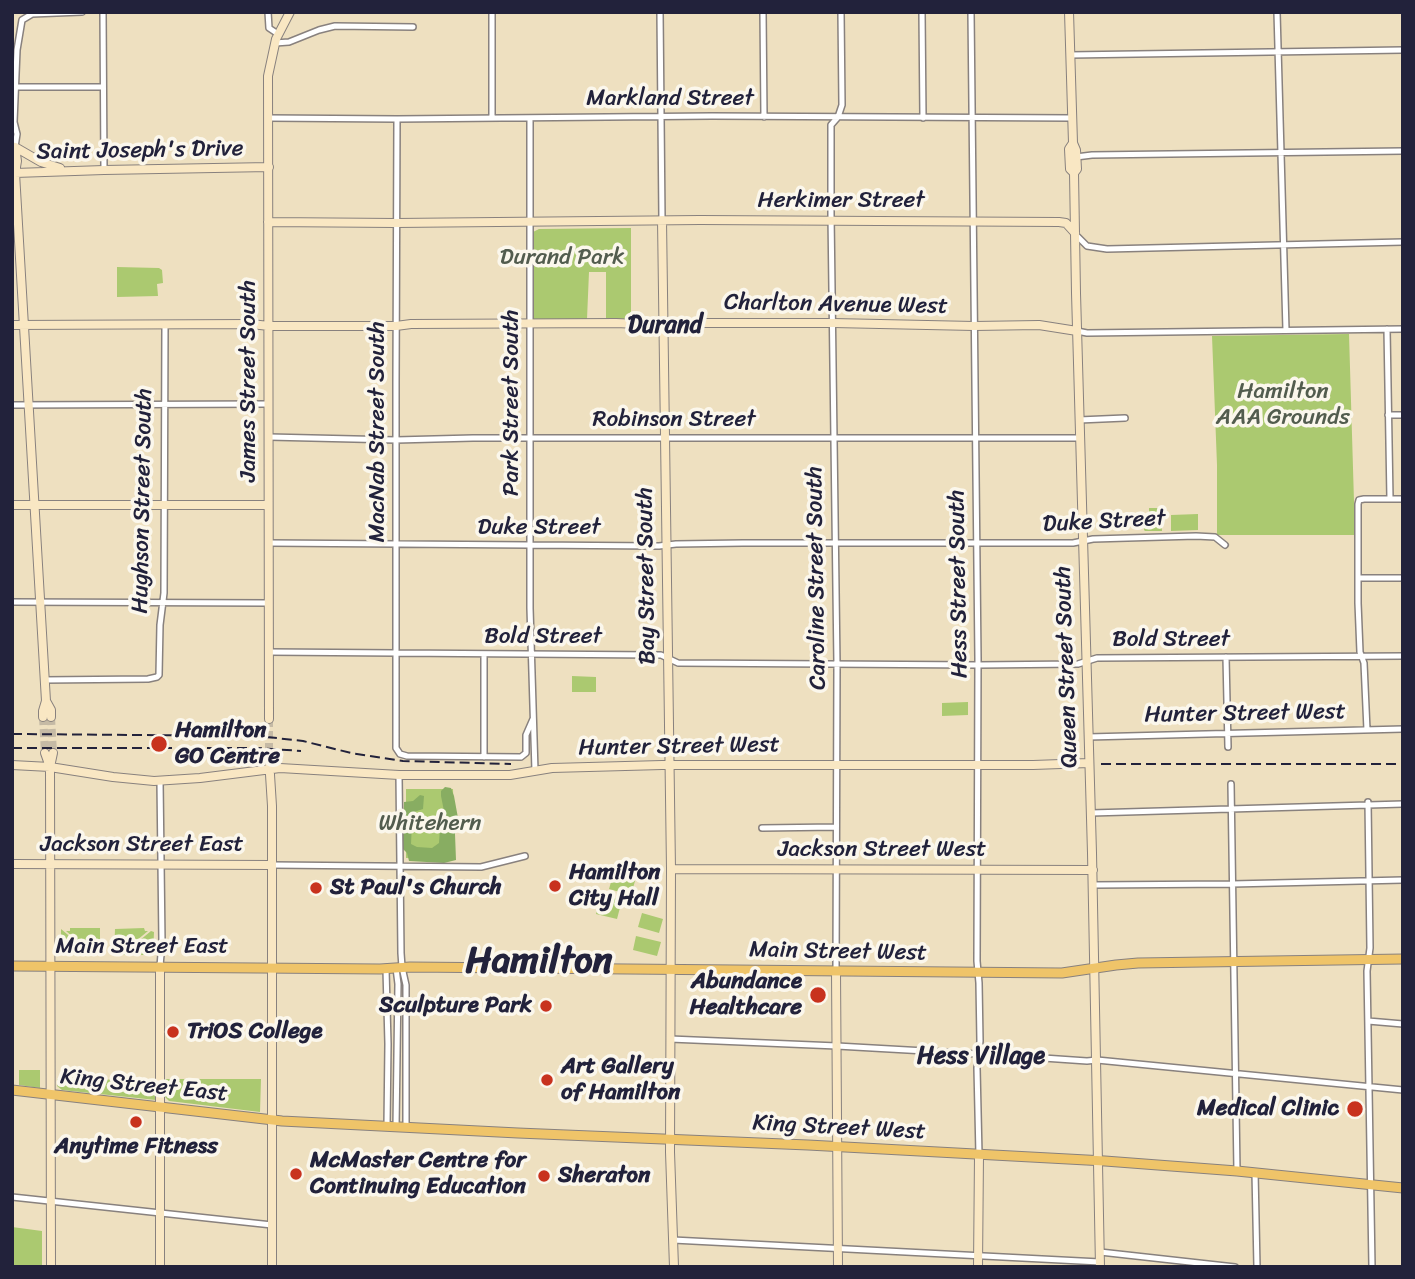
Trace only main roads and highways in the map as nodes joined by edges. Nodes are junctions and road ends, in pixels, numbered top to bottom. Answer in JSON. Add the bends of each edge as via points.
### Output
{"nodes":[{"id":1,"x":1403,"y":958,"type":"edge"},
{"id":2,"x":12,"y":966,"type":"edge"},
{"id":3,"x":272,"y":968,"type":"joint"},
{"id":4,"x":12,"y":1090,"type":"edge"},
{"id":5,"x":272,"y":1120,"type":"joint"},
{"id":6,"x":1403,"y":1188,"type":"edge"}],
"edges":[{"from":1,"to":3,"type":"main road","name":"Main Street West","via":[[1138,963],[1062,973]]},
{"from":2,"to":3,"type":"main road","name":"Main Street East"},
{"from":4,"to":5,"type":"main road","name":"King Street East"},
{"from":5,"to":6,"type":"main road","name":"King Street West","via":[[1099,1160]]}]}
